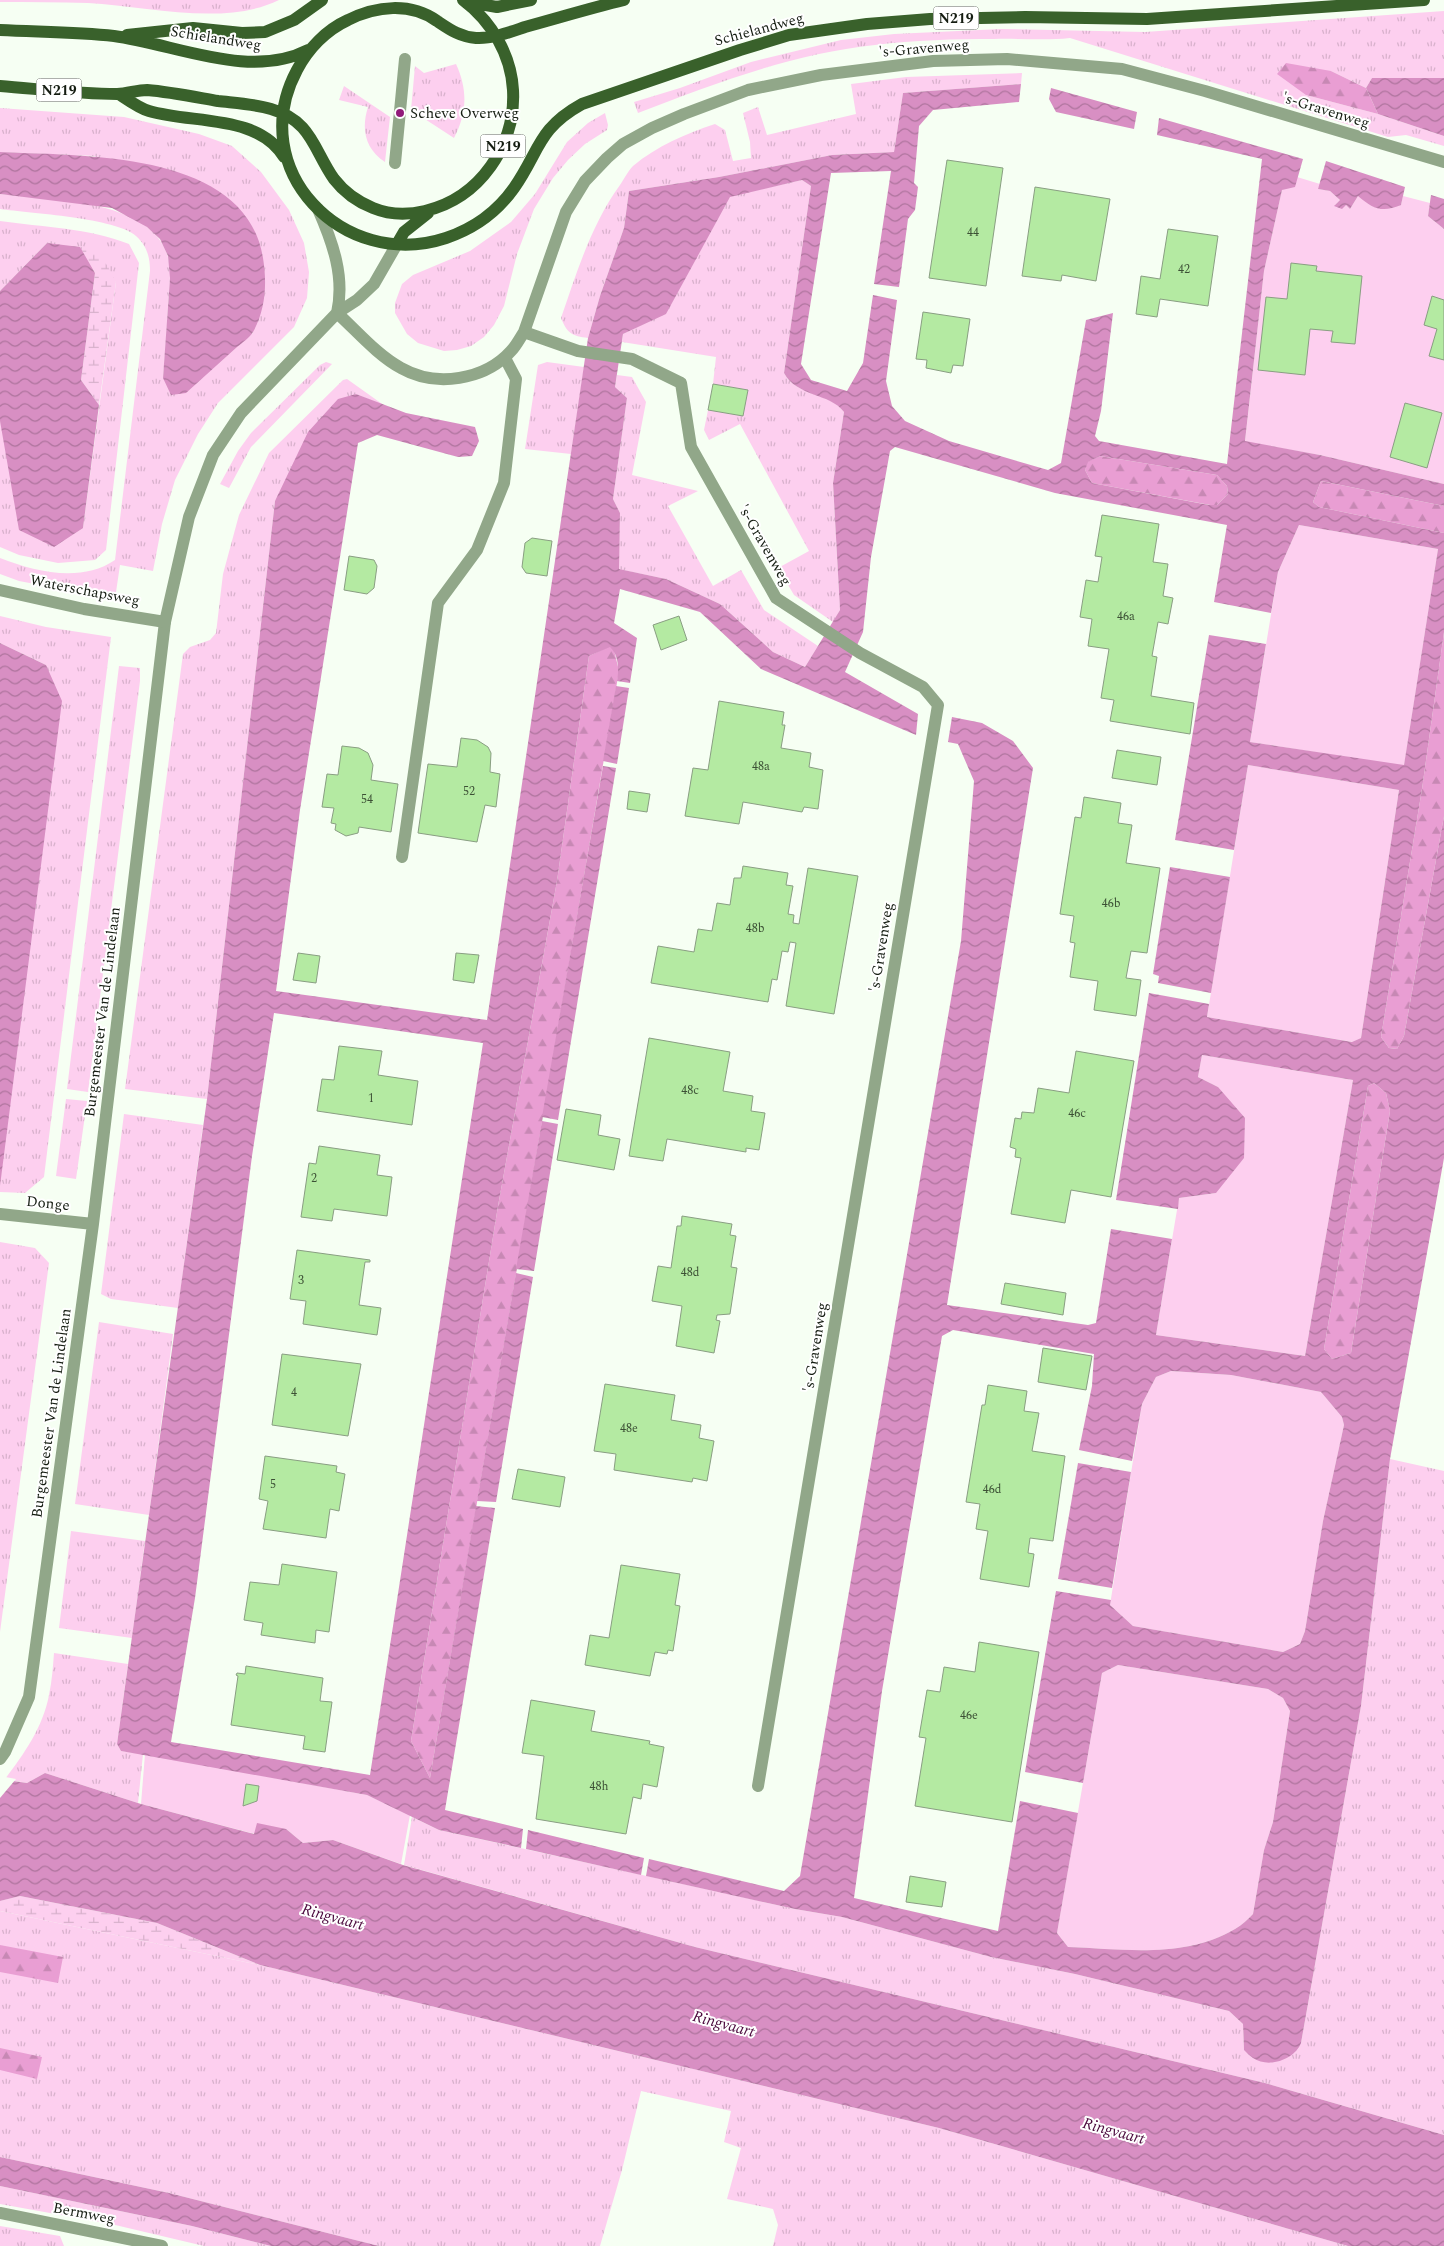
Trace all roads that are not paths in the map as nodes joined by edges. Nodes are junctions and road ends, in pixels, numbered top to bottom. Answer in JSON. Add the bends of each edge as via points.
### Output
{"nodes":[{"id":1,"x":322,"y":0,"type":"edge"},
{"id":2,"x":383,"y":0,"type":"edge"},
{"id":3,"x":463,"y":0,"type":"edge"},
{"id":4,"x":530,"y":0,"type":"edge"},
{"id":5,"x":624,"y":0,"type":"edge"},
{"id":6,"x":1424,"y":0,"type":"edge"},
{"id":7,"x":368,"y":12,"type":"junction"},
{"id":8,"x":0,"y":30,"type":"edge"},
{"id":9,"x":496,"y":35,"type":"junction"},
{"id":10,"x":115,"y":36,"type":"junction"},
{"id":11,"x":310,"y":49,"type":"junction"},
{"id":12,"x":405,"y":59,"type":"dead end"},
{"id":13,"x":0,"y":86,"type":"edge"},
{"id":14,"x":119,"y":94,"type":"junction"},
{"id":15,"x":283,"y":114,"type":"junction"},
{"id":16,"x":287,"y":160,"type":"junction"},
{"id":17,"x":1444,"y":162,"type":"edge"},
{"id":18,"x":395,"y":164,"type":"dead end"},
{"id":19,"x":434,"y":208,"type":"junction"},
{"id":20,"x":318,"y":210,"type":"junction"},
{"id":21,"x":397,"y":244,"type":"junction"},
{"id":22,"x":337,"y":313,"type":"junction"},
{"id":23,"x":524,"y":332,"type":"junction"},
{"id":24,"x":505,"y":358,"type":"junction"},
{"id":25,"x":0,"y":590,"type":"edge"},
{"id":26,"x":165,"y":622,"type":"junction"},
{"id":27,"x":402,"y":857,"type":"dead end"},
{"id":28,"x":6,"y":1215,"type":"edge"},
{"id":29,"x":93,"y":1224,"type":"junction"},
{"id":30,"x":3,"y":1756,"type":"edge"},
{"id":31,"x":758,"y":1786,"type":"dead end"},
{"id":32,"x":0,"y":2213,"type":"edge"},
{"id":33,"x":162,"y":2246,"type":"edge"}],
"edges":[{"from":1,"to":10,"type":"main road","name":"Schielandweg","number":"N219","via":[[287,24],[265,32],[193,28]]},
{"from":2,"to":7,"type":"main road","number":"N219"},
{"from":3,"to":4,"type":"main road","number":"N219","via":[[497,7]]},
{"from":3,"to":9,"type":"main road","number":"N219","via":[[482,16]]},
{"from":5,"to":9,"type":"main road","number":"N219"},
{"from":6,"to":21,"type":"main road","name":"Schielandweg","number":"N219","via":[[1147,18],[930,19],[790,35],[582,104],[549,129],[505,200],[477,223],[445,238]]},
{"from":7,"to":9,"type":"main road","number":"N219","via":[[407,9],[422,13],[459,34],[476,38]]},
{"from":7,"to":11,"type":"main road","number":"N219","via":[[339,25]]},
{"from":8,"to":10,"type":"main road","name":"Schielandweg","number":"N219"},
{"from":9,"to":19,"type":"main road","number":"N219","via":[[512,83],[513,109],[506,140],[476,184]]},
{"from":10,"to":11,"type":"main road","name":"Schielandweg","number":"N219","via":[[251,62],[281,60]]},
{"from":11,"to":15,"type":"main road","number":"N219","via":[[292,79]]},
{"from":12,"to":18,"type":"street"},
{"from":13,"to":14,"type":"main road","number":"N219"},
{"from":14,"to":15,"type":"main road","number":"N219","via":[[145,90],[270,108]]},
{"from":14,"to":16,"type":"main road","number":"N219","via":[[148,111],[252,130],[268,138]]},
{"from":15,"to":16,"type":"main road","number":"N219","via":[[282,137]]},
{"from":15,"to":19,"type":"main road","number":"N219","via":[[299,124],[313,140],[343,189],[363,204],[399,214]]},
{"from":16,"to":20,"type":"main road","number":"N219","via":[[298,184]]},
{"from":17,"to":23,"type":"street","name":"'s-Gravenweg","via":[[1122,69],[1007,59],[933,61],[820,75],[748,90],[684,114],[623,144],[585,181],[566,212]]},
{"from":19,"to":21,"type":"main road","number":"N219","via":[[412,224]]},
{"from":20,"to":21,"type":"main road","number":"N219","via":[[358,236]]},
{"from":20,"to":22,"type":"street","via":[[336,260],[341,295]]},
{"from":21,"to":22,"type":"street","name":"Burgemeester Van de Lindelaan","via":[[374,284]]},
{"from":22,"to":24,"type":"street","name":"'s-Gravenweg","via":[[402,369],[430,378],[466,378]]},
{"from":22,"to":26,"type":"street","name":"Burgemeester Van de Lindelaan","via":[[241,413],[213,454],[189,517]]},
{"from":23,"to":24,"type":"street","name":"'s-Gravenweg"},
{"from":23,"to":31,"type":"street","name":"'s-Gravenweg","via":[[578,351],[632,359],[681,383],[691,447],[776,598],[860,653],[923,687],[938,704]]},
{"from":24,"to":27,"type":"street","via":[[516,379],[504,483],[477,550],[438,603]]},
{"from":25,"to":26,"type":"street","name":"Waterschapsweg","via":[[84,609]]},
{"from":26,"to":29,"type":"street","name":"Burgemeester Van de Lindelaan"},
{"from":28,"to":29,"type":"street","name":"Donge"},
{"from":29,"to":30,"type":"street","name":"Burgemeester Van de Lindelaan","via":[[29,1697]]},
{"from":32,"to":33,"type":"street","name":"Bermweg"}]}
